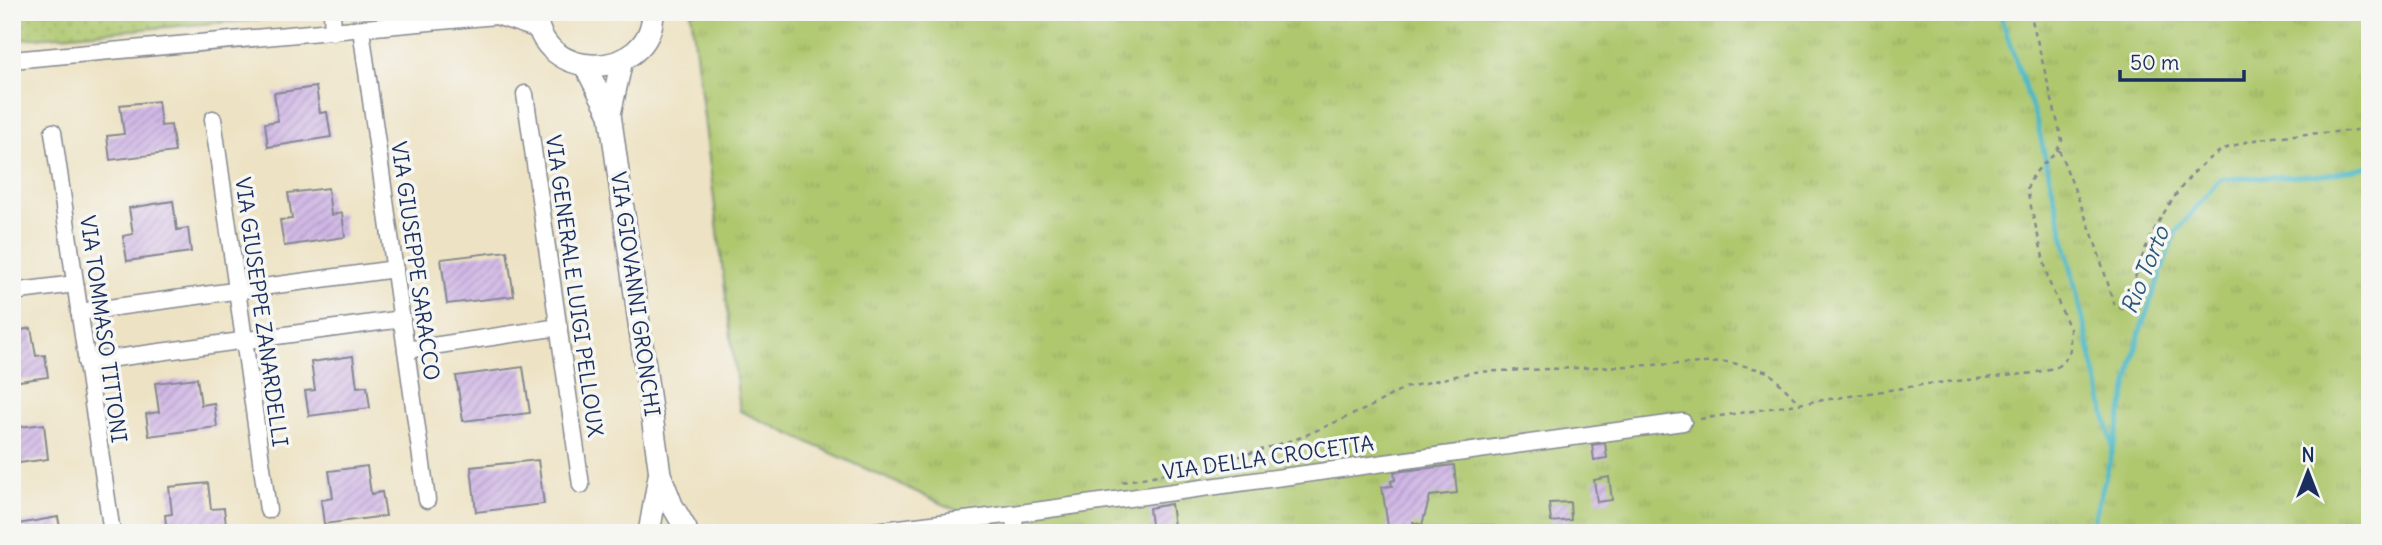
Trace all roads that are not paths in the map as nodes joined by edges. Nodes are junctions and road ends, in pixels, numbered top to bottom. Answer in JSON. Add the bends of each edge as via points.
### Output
{"nodes":[{"id":1,"x":332,"y":12,"type":"edge"},
{"id":2,"x":653,"y":12,"type":"edge"},
{"id":3,"x":501,"y":14,"type":"edge"},
{"id":4,"x":539,"y":22,"type":"edge"},
{"id":5,"x":361,"y":29,"type":"junction"},
{"id":6,"x":333,"y":32,"type":"junction"},
{"id":7,"x":12,"y":60,"type":"edge"},
{"id":8,"x":622,"y":60,"type":"junction"},
{"id":9,"x":584,"y":66,"type":"junction"},
{"id":10,"x":525,"y":94,"type":"dead end"},
{"id":11,"x":610,"y":114,"type":"junction"},
{"id":12,"x":213,"y":119,"type":"dead end"},
{"id":13,"x":53,"y":132,"type":"dead end"},
{"id":14,"x":394,"y":269,"type":"junction"},
{"id":15,"x":75,"y":284,"type":"junction"},
{"id":16,"x":236,"y":291,"type":"junction"},
{"id":17,"x":12,"y":292,"type":"edge"},
{"id":18,"x":79,"y":312,"type":"junction"},
{"id":19,"x":402,"y":319,"type":"junction"},
{"id":20,"x":559,"y":327,"type":"junction"},
{"id":21,"x":243,"y":341,"type":"junction"},
{"id":22,"x":406,"y":350,"type":"junction"},
{"id":23,"x":86,"y":362,"type":"junction"},
{"id":24,"x":1682,"y":422,"type":"road end"},
{"id":25,"x":660,"y":474,"type":"junction"},
{"id":26,"x":581,"y":485,"type":"dead end"},
{"id":27,"x":426,"y":500,"type":"dead end"},
{"id":28,"x":268,"y":510,"type":"dead end"},
{"id":29,"x":1013,"y":514,"type":"junction"},
{"id":30,"x":688,"y":531,"type":"edge"},
{"id":31,"x":112,"y":533,"type":"edge"},
{"id":32,"x":650,"y":533,"type":"edge"},
{"id":33,"x":859,"y":533,"type":"edge"},
{"id":34,"x":1016,"y":533,"type":"edge"}],
"edges":[{"from":1,"to":6,"type":"street"},
{"from":2,"to":8,"type":"street","via":[[647,34]]},
{"from":3,"to":4,"type":"street"},
{"from":3,"to":5,"type":"street"},
{"from":4,"to":9,"type":"street","via":[[558,54]]},
{"from":5,"to":6,"type":"street"},
{"from":5,"to":14,"type":"street","name":"VIA GIUSEPPE SARACCO"},
{"from":6,"to":7,"type":"street"},
{"from":8,"to":9,"type":"street"},
{"from":8,"to":11,"type":"street","name":"VIA GIOVANNI GRONCHI"},
{"from":9,"to":11,"type":"street","name":"VIA GIOVANNI GRONCHI"},
{"from":10,"to":20,"type":"street","name":"VIA GENERALE LUIGI PELLOUX"},
{"from":11,"to":25,"type":"street","name":"VIA GIOVANNI GRONCHI"},
{"from":12,"to":16,"type":"street","name":"VIA GIUSEPPE ZANARDELLI"},
{"from":13,"to":15,"type":"street","name":"VIA TOMMASO TITTONI"},
{"from":14,"to":16,"type":"street"},
{"from":14,"to":19,"type":"street","name":"VIA GIUSEPPE SARACCO"},
{"from":15,"to":17,"type":"street"},
{"from":15,"to":18,"type":"street","name":"VIA TOMMASO TITTONI"},
{"from":16,"to":18,"type":"street"},
{"from":16,"to":21,"type":"street","name":"VIA GIUSEPPE ZANARDELLI"},
{"from":18,"to":23,"type":"street","name":"VIA TOMMASO TITTONI"},
{"from":19,"to":21,"type":"street"},
{"from":19,"to":22,"type":"street","name":"VIA GIUSEPPE SARACCO"},
{"from":20,"to":22,"type":"street"},
{"from":20,"to":26,"type":"street","name":"VIA GENERALE LUIGI PELLOUX"},
{"from":21,"to":23,"type":"street"},
{"from":21,"to":28,"type":"street","name":"VIA GIUSEPPE ZANARDELLI"},
{"from":22,"to":27,"type":"street","name":"VIA GIUSEPPE SARACCO"},
{"from":23,"to":31,"type":"street","name":"VIA TOMMASO TITTONI"},
{"from":24,"to":29,"type":"street","name":"VIA DELLA CROCETTA"},
{"from":25,"to":30,"type":"street","name":"VIA GIOVANNI GRONCHI"},
{"from":25,"to":32,"type":"street","name":"VIA GIOVANNI GRONCHI"},
{"from":29,"to":33,"type":"street","name":"VIA DELLA CROCETTA"},
{"from":29,"to":34,"type":"street"},
{"from":30,"to":32,"type":"street","via":[[671,526]]}]}
